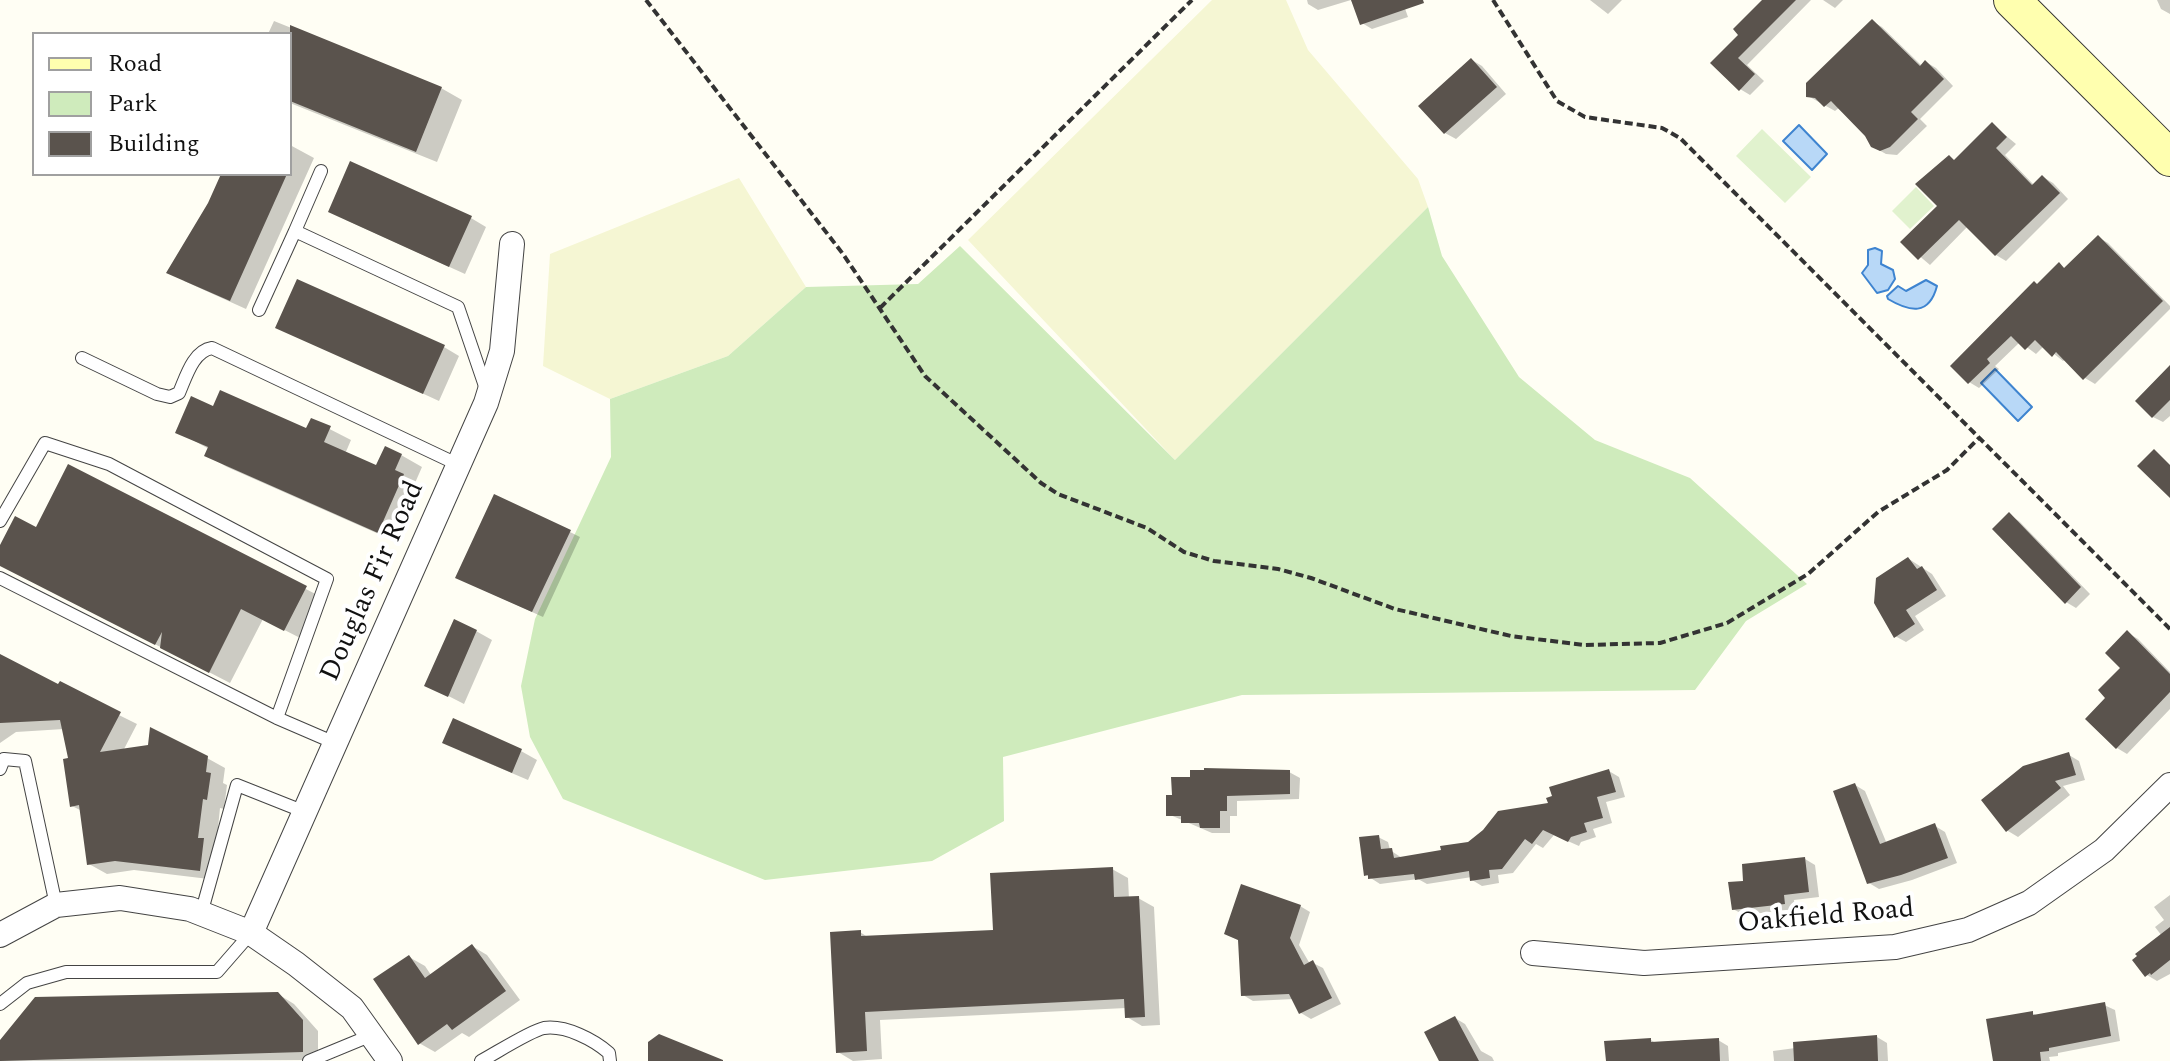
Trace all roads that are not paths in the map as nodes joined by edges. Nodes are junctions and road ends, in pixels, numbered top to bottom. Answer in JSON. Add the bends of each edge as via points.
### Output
{"nodes":[{"id":1,"x":2012,"y":0,"type":"edge"},
{"id":2,"x":2170,"y":158,"type":"edge"},
{"id":3,"x":321,"y":171,"type":"dead end"},
{"id":4,"x":295,"y":231,"type":"junction"},
{"id":5,"x":512,"y":244,"type":"dead end"},
{"id":6,"x":259,"y":310,"type":"dead end"},
{"id":7,"x":82,"y":358,"type":"dead end"},
{"id":8,"x":488,"y":396,"type":"junction"},
{"id":9,"x":459,"y":465,"type":"junction"},
{"id":10,"x":0,"y":521,"type":"edge"},
{"id":11,"x":0,"y":578,"type":"edge"},
{"id":12,"x":277,"y":718,"type":"junction"},
{"id":13,"x":335,"y":743,"type":"junction"},
{"id":14,"x":0,"y":769,"type":"edge"},
{"id":15,"x":2170,"y":785,"type":"edge"},
{"id":16,"x":305,"y":812,"type":"junction"},
{"id":17,"x":56,"y":905,"type":"junction"},
{"id":18,"x":201,"y":914,"type":"junction"},
{"id":19,"x":251,"y":933,"type":"junction"},
{"id":20,"x":0,"y":935,"type":"edge"},
{"id":21,"x":1533,"y":953,"type":"dead end"},
{"id":22,"x":0,"y":1004,"type":"edge"},
{"id":23,"x":372,"y":1035,"type":"junction"},
{"id":24,"x":309,"y":1061,"type":"edge"},
{"id":25,"x":390,"y":1061,"type":"edge"},
{"id":26,"x":481,"y":1061,"type":"edge"},
{"id":27,"x":610,"y":1061,"type":"edge"}],
"edges":[{"from":1,"to":2,"type":"street"},
{"from":3,"to":4,"type":"lane"},
{"from":4,"to":6,"type":"lane"},
{"from":4,"to":8,"type":"lane","via":[[458,307]]},
{"from":5,"to":8,"type":"street","name":"Douglas Fir Road","via":[[502,351]]},
{"from":7,"to":9,"type":"lane","via":[[170,397],[179,393],[197,355],[212,348]]},
{"from":8,"to":9,"type":"street","name":"Douglas Fir Road"},
{"from":9,"to":13,"type":"street","name":"Douglas Fir Road"},
{"from":10,"to":12,"type":"lane","via":[[45,443],[109,464],[327,579]]},
{"from":11,"to":12,"type":"lane"},
{"from":12,"to":13,"type":"lane"},
{"from":13,"to":16,"type":"street","name":"Douglas Fir Road"},
{"from":14,"to":17,"type":"lane","via":[[4,759],[25,761]]},
{"from":15,"to":21,"type":"street","name":"Oakfield Road","via":[[2104,850],[2029,903],[1968,930],[1895,947],[1644,963]]},
{"from":16,"to":18,"type":"lane","via":[[237,785]]},
{"from":16,"to":19,"type":"street","name":"Douglas Fir Road"},
{"from":17,"to":18,"type":"street","via":[[120,898]]},
{"from":17,"to":20,"type":"street"},
{"from":18,"to":19,"type":"street"},
{"from":19,"to":22,"type":"lane","via":[[217,972],[66,972],[27,983]]},
{"from":19,"to":23,"type":"street","via":[[352,1008]]},
{"from":23,"to":24,"type":"lane"},
{"from":23,"to":25,"type":"street"},
{"from":26,"to":27,"type":"lane","via":[[544,1028],[596,1042]]}]}
